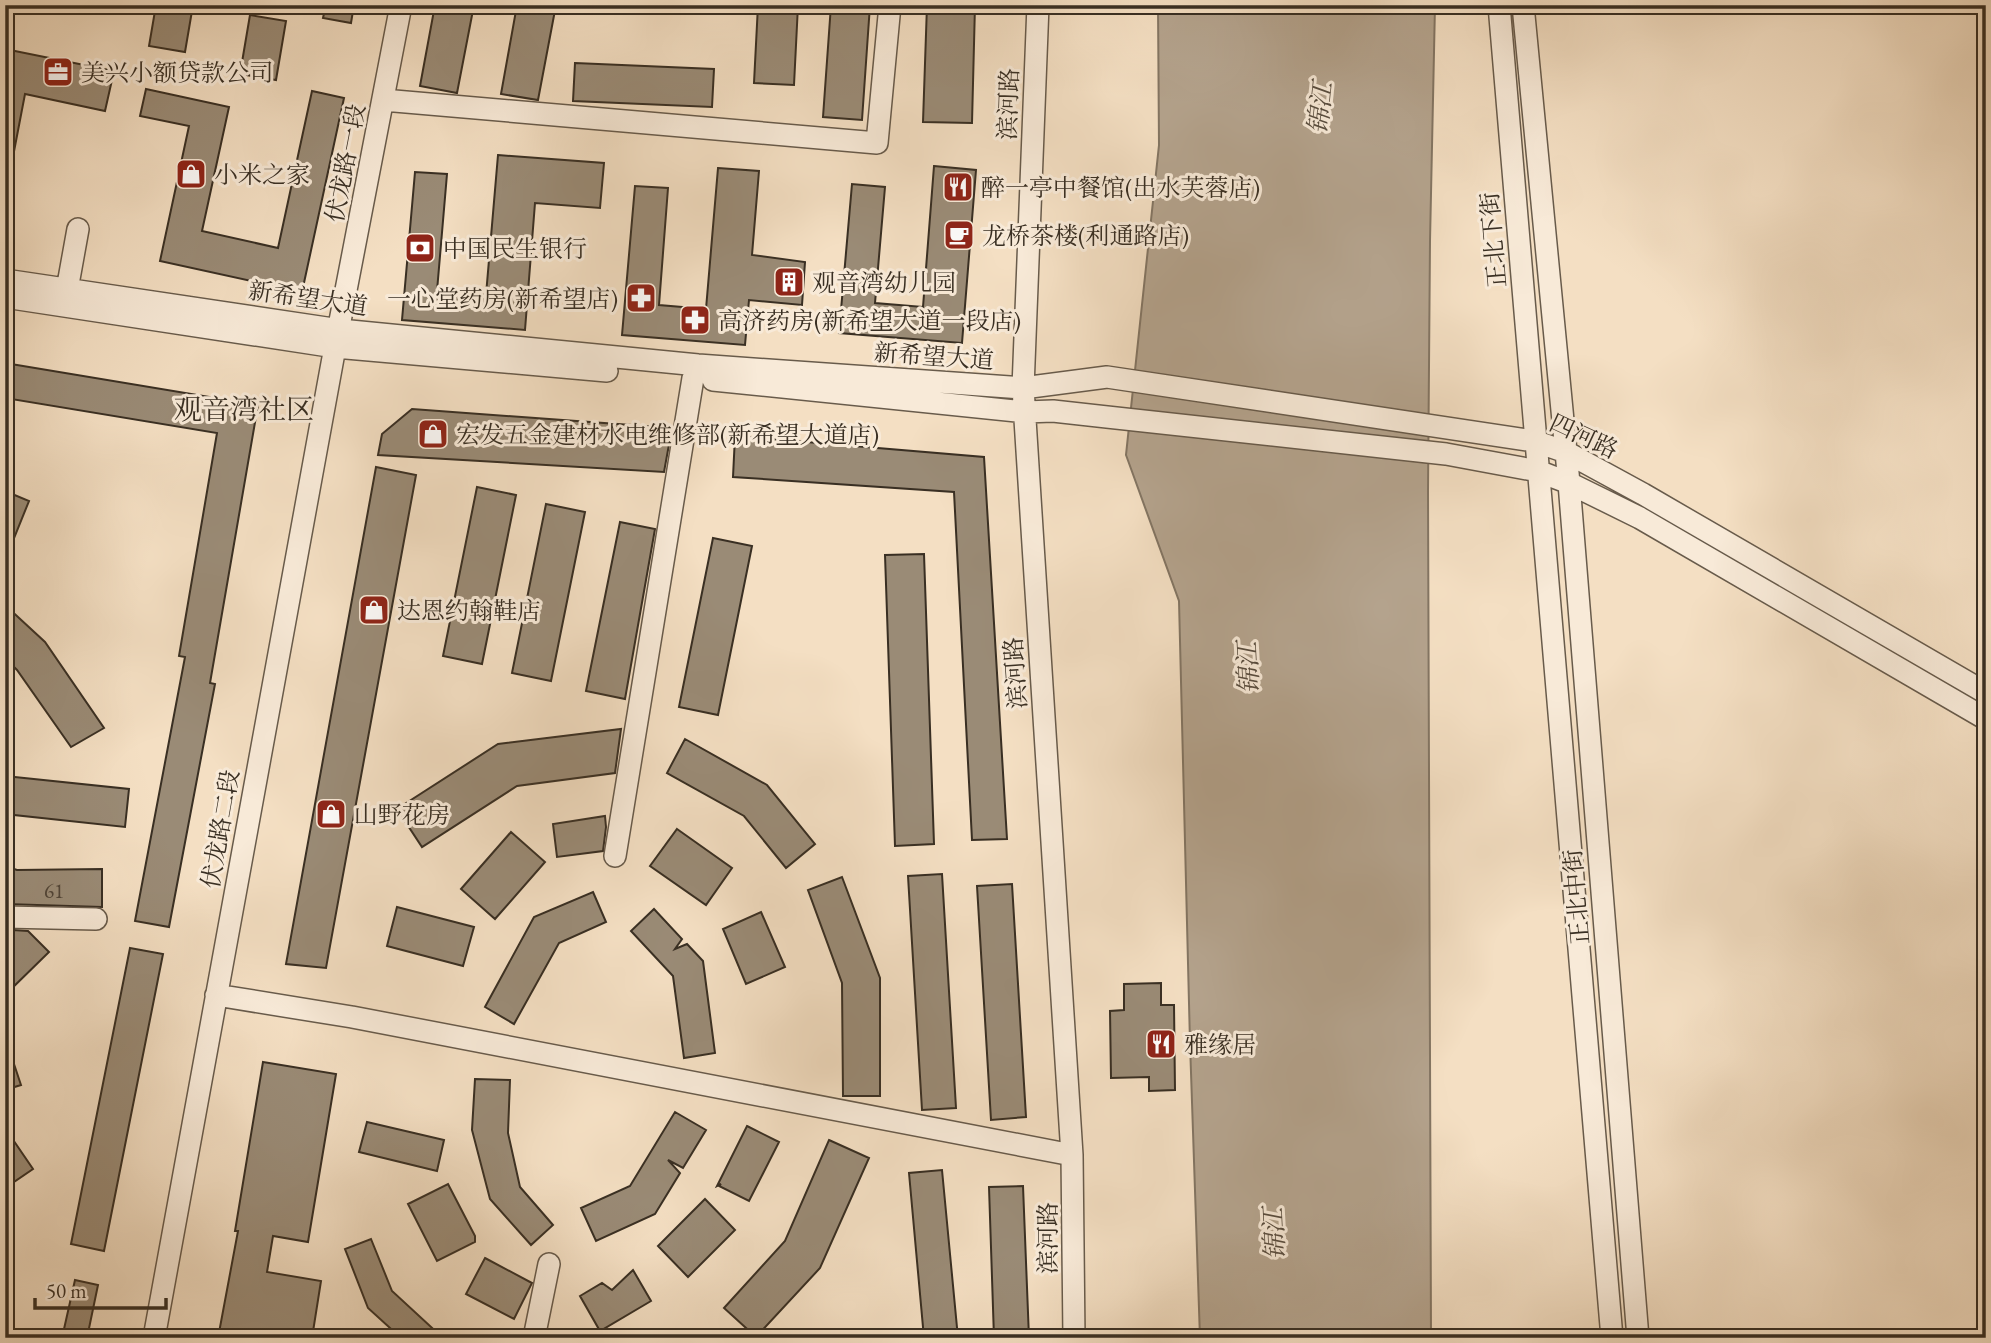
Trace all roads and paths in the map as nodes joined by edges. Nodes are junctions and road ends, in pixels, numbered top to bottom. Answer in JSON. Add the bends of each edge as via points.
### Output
{"nodes":[{"id":1,"x":401,"y":5,"type":"edge"},
{"id":2,"x":890,"y":5,"type":"edge"},
{"id":3,"x":1038,"y":5,"type":"edge"},
{"id":4,"x":1499,"y":5,"type":"edge"},
{"id":5,"x":1523,"y":5,"type":"edge"},
{"id":6,"x":383,"y":100,"type":"junction"},
{"id":7,"x":78,"y":229,"type":"dead end"},
{"id":8,"x":5,"y":279,"type":"edge"},
{"id":9,"x":67,"y":290,"type":"junction"},
{"id":10,"x":5,"y":297,"type":"edge"},
{"id":11,"x":338,"y":339,"type":"junction"},
{"id":12,"x":1107,"y":377,"type":"joint"},
{"id":13,"x":693,"y":378,"type":"junction"},
{"id":14,"x":1023,"y":388,"type":"junction"},
{"id":15,"x":1025,"y":412,"type":"junction"},
{"id":16,"x":1534,"y":441,"type":"junction"},
{"id":17,"x":1566,"y":452,"type":"junction"},
{"id":18,"x":1538,"y":471,"type":"junction"},
{"id":19,"x":1569,"y":483,"type":"junction"},
{"id":20,"x":1986,"y":693,"type":"edge"},
{"id":21,"x":1986,"y":719,"type":"edge"},
{"id":22,"x":615,"y":856,"type":"dead end"},
{"id":23,"x":5,"y":917,"type":"edge"},
{"id":24,"x":96,"y":919,"type":"dead end"},
{"id":25,"x":216,"y":995,"type":"junction"},
{"id":26,"x":1072,"y":1155,"type":"junction"},
{"id":27,"x":549,"y":1264,"type":"dead end"},
{"id":28,"x":153,"y":1338,"type":"edge"},
{"id":29,"x":534,"y":1338,"type":"edge"},
{"id":30,"x":1074,"y":1338,"type":"edge"},
{"id":31,"x":1612,"y":1338,"type":"edge"},
{"id":32,"x":1638,"y":1338,"type":"edge"}],
"edges":[{"from":1,"to":6,"type":"street","name":"伏龙路一段"},
{"from":2,"to":6,"type":"street","via":[[877,143]]},
{"from":3,"to":14,"type":"street","name":"滨河路"},
{"from":4,"to":16,"type":"street","name":"正北下街"},
{"from":5,"to":17,"type":"street"},
{"from":6,"to":11,"type":"street","name":"伏龙路一段"},
{"from":7,"to":9,"type":"street"},
{"from":8,"to":9,"type":"street","name":"新希望大道"},
{"from":9,"to":11,"type":"street","name":"新希望大道"},
{"from":10,"to":11,"type":"street"},
{"from":11,"to":13,"type":"street","name":"四河路"},
{"from":11,"to":14,"type":"street","name":"新希望大道"},
{"from":11,"to":25,"type":"street","name":"伏龙路二段"},
{"from":12,"to":14,"type":"street","name":"新希望大道"},
{"from":12,"to":16,"type":"street","name":"四河路"},
{"from":13,"to":15,"type":"street","name":"四河路"},
{"from":13,"to":22,"type":"street"},
{"from":14,"to":15,"type":"street","name":"滨河路"},
{"from":15,"to":18,"type":"street","name":"四河路","via":[[1053,411],[1446,454]]},
{"from":15,"to":26,"type":"street","name":"滨河路"},
{"from":16,"to":17,"type":"street","name":"四河路"},
{"from":16,"to":18,"type":"street","name":"正北下街"},
{"from":17,"to":19,"type":"street","name":"正北中街"},
{"from":17,"to":20,"type":"street","name":"四河路"},
{"from":18,"to":19,"type":"street","name":"四河路"},
{"from":18,"to":31,"type":"street","name":"正北中街"},
{"from":19,"to":21,"type":"street","name":"四河路","via":[[1640,518]]},
{"from":19,"to":32,"type":"street","name":"正北中街"},
{"from":23,"to":24,"type":"street"},
{"from":25,"to":26,"type":"street"},
{"from":25,"to":28,"type":"street","name":"伏龙路二段"},
{"from":26,"to":30,"type":"street","name":"滨河路"},
{"from":27,"to":29,"type":"street"}]}
